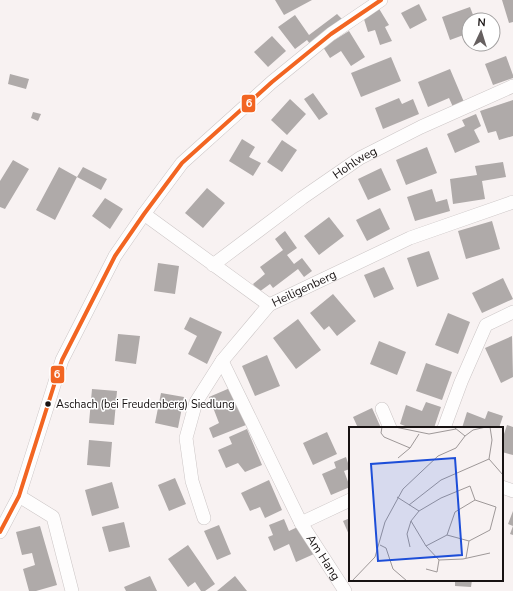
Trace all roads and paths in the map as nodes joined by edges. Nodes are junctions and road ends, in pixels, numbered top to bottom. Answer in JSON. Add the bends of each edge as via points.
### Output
{"nodes":[{"id":1,"x":381,"y":0,"type":"edge"},
{"id":2,"x":513,"y":86,"type":"edge"},
{"id":3,"x":513,"y":202,"type":"edge"},
{"id":4,"x":144,"y":214,"type":"junction"},
{"id":5,"x":213,"y":265,"type":"junction"},
{"id":6,"x":269,"y":305,"type":"junction"},
{"id":7,"x":513,"y":312,"type":"edge"},
{"id":8,"x":222,"y":361,"type":"junction"},
{"id":9,"x":382,"y":409,"type":"dead end"},
{"id":10,"x":390,"y":427,"type":"edge"},
{"id":11,"x":444,"y":427,"type":"edge"},
{"id":12,"x":503,"y":487,"type":"edge"},
{"id":13,"x":513,"y":491,"type":"edge"},
{"id":14,"x":19,"y":496,"type":"junction"},
{"id":15,"x":349,"y":500,"type":"edge"},
{"id":16,"x":204,"y":518,"type":"dead end"},
{"id":17,"x":301,"y":523,"type":"junction"},
{"id":18,"x":0,"y":532,"type":"edge"},
{"id":19,"x":72,"y":591,"type":"edge"},
{"id":20,"x":345,"y":591,"type":"edge"}],
"edges":[{"from":1,"to":4,"type":"street","via":[[331,34],[272,82],[182,163]]},
{"from":2,"to":5,"type":"street","name":"Hohlweg","via":[[421,127],[360,158]]},
{"from":3,"to":6,"type":"street","name":"Heiligenberg","via":[[410,238]]},
{"from":4,"to":5,"type":"street"},
{"from":4,"to":14,"type":"street","via":[[115,256],[62,360]]},
{"from":5,"to":6,"type":"street"},
{"from":6,"to":8,"type":"street","name":"Heiligenberg"},
{"from":7,"to":11,"type":"street","via":[[486,325]]},
{"from":8,"to":16,"type":"street","name":"Heiligenberg","via":[[196,402],[186,438],[192,481]]},
{"from":8,"to":17,"type":"street"},
{"from":9,"to":10,"type":"street"},
{"from":12,"to":13,"type":"street"},
{"from":14,"to":18,"type":"street"},
{"from":14,"to":19,"type":"street","via":[[53,517]]},
{"from":15,"to":17,"type":"street"},
{"from":17,"to":20,"type":"street","name":"Am Hang"}]}
